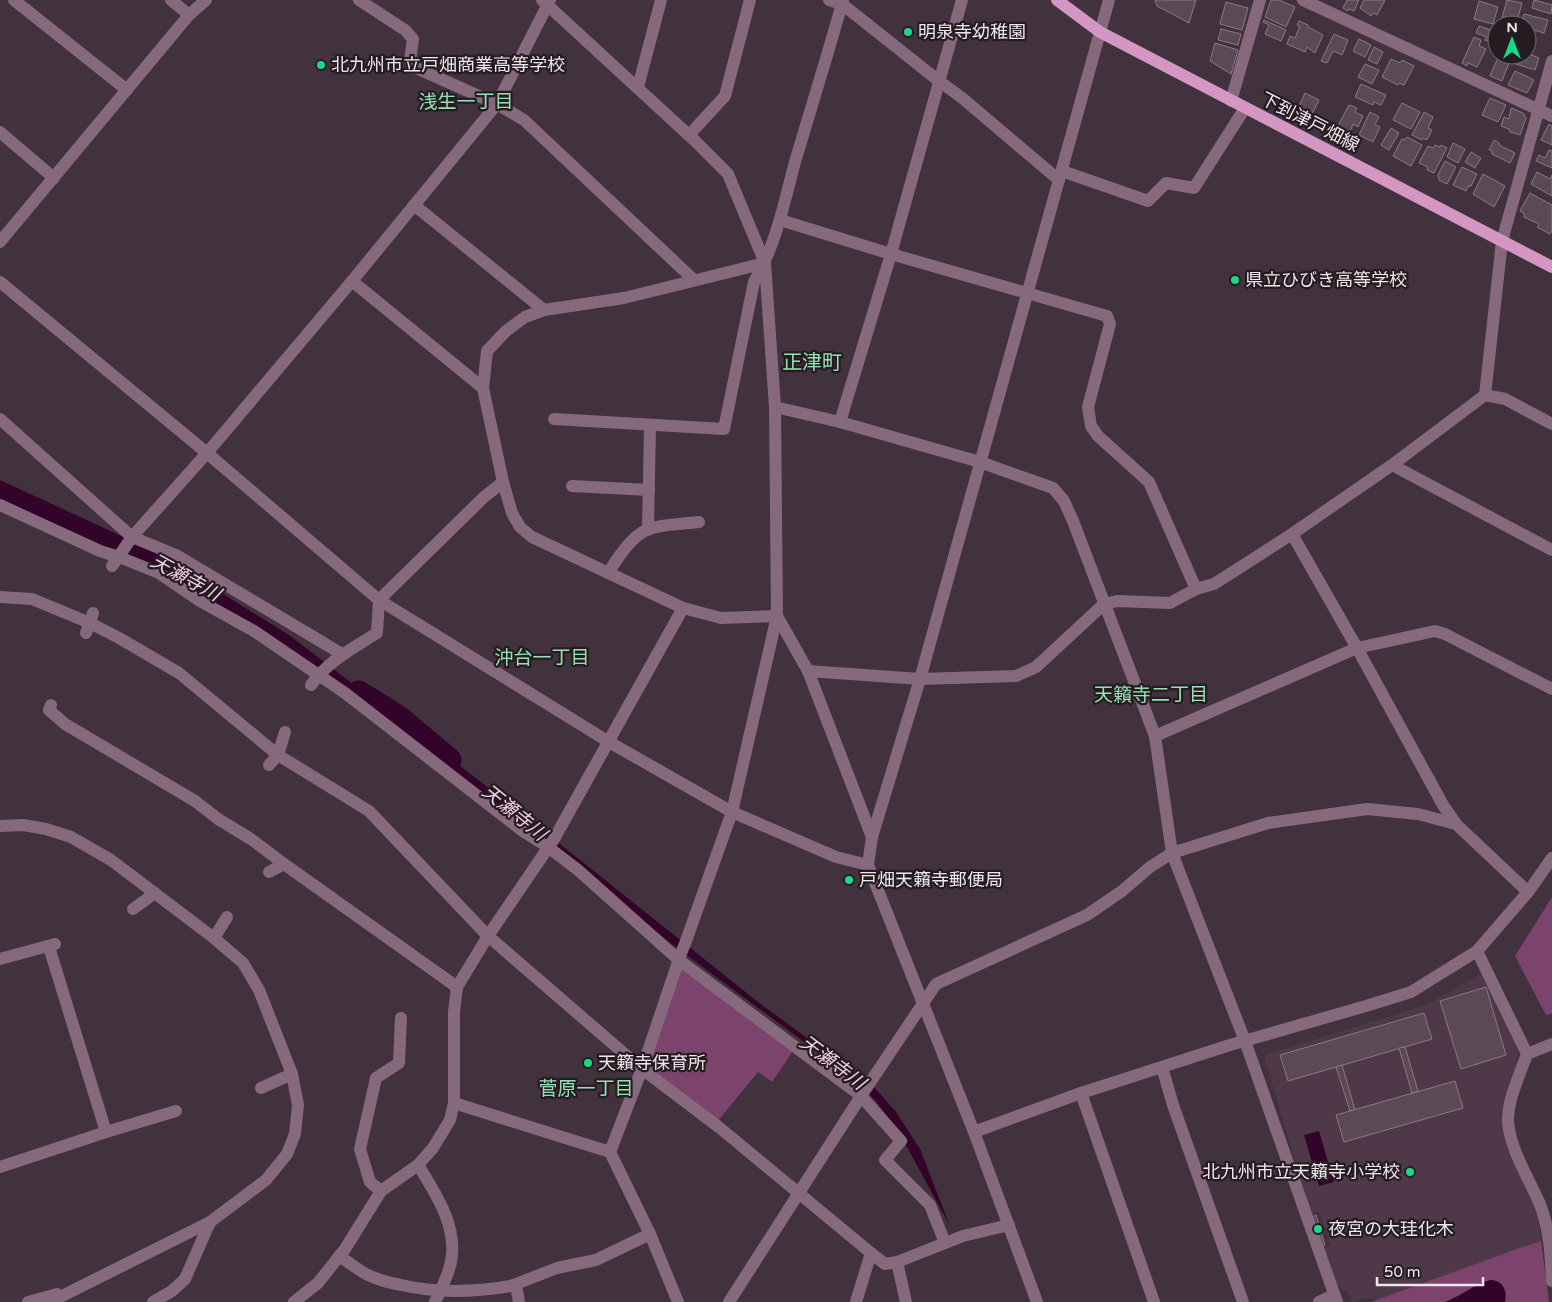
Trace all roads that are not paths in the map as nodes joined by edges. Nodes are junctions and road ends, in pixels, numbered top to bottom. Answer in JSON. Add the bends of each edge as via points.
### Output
{"nodes":[{"id":1,"x":14,"y":0,"type":"edge"},
{"id":2,"x":171,"y":0,"type":"edge"},
{"id":3,"x":206,"y":0,"type":"edge"},
{"id":4,"x":359,"y":0,"type":"edge"},
{"id":5,"x":661,"y":0,"type":"edge"},
{"id":6,"x":750,"y":0,"type":"edge"},
{"id":7,"x":829,"y":0,"type":"edge"},
{"id":8,"x":962,"y":0,"type":"edge"},
{"id":9,"x":1057,"y":0,"type":"edge"},
{"id":10,"x":1109,"y":0,"type":"edge"},
{"id":11,"x":1260,"y":0,"type":"edge"},
{"id":12,"x":1303,"y":0,"type":"edge"},
{"id":13,"x":546,"y":2,"type":"edge"},
{"id":14,"x":843,"y":2,"type":"edge"},
{"id":15,"x":189,"y":16,"type":"junction"},
{"id":16,"x":1100,"y":32,"type":"junction"},
{"id":17,"x":1552,"y":61,"type":"edge"},
{"id":18,"x":939,"y":81,"type":"junction"},
{"id":19,"x":638,"y":87,"type":"junction"},
{"id":20,"x":127,"y":90,"type":"junction"},
{"id":21,"x":1231,"y":101,"type":"junction"},
{"id":22,"x":497,"y":104,"type":"junction"},
{"id":23,"x":1245,"y":108,"type":"junction"},
{"id":24,"x":1538,"y":110,"type":"junction"},
{"id":25,"x":1552,"y":116,"type":"edge"},
{"id":26,"x":0,"y":132,"type":"edge"},
{"id":27,"x":689,"y":135,"type":"junction"},
{"id":28,"x":1061,"y":176,"type":"junction"},
{"id":29,"x":54,"y":178,"type":"junction"},
{"id":30,"x":414,"y":206,"type":"junction"},
{"id":31,"x":780,"y":220,"type":"junction"},
{"id":32,"x":1502,"y":241,"type":"junction"},
{"id":33,"x":0,"y":242,"type":"edge"},
{"id":34,"x":891,"y":254,"type":"junction"},
{"id":35,"x":765,"y":263,"type":"junction"},
{"id":36,"x":1552,"y":267,"type":"edge"},
{"id":37,"x":694,"y":280,"type":"junction"},
{"id":38,"x":352,"y":281,"type":"junction"},
{"id":39,"x":0,"y":282,"type":"edge"},
{"id":40,"x":1028,"y":293,"type":"junction"},
{"id":41,"x":544,"y":310,"type":"junction"},
{"id":42,"x":483,"y":388,"type":"junction"},
{"id":43,"x":1486,"y":395,"type":"junction"},
{"id":44,"x":775,"y":407,"type":"junction"},
{"id":45,"x":0,"y":419,"type":"edge"},
{"id":46,"x":554,"y":419,"type":"dead end"},
{"id":47,"x":840,"y":422,"type":"junction"},
{"id":48,"x":1552,"y":424,"type":"edge"},
{"id":49,"x":650,"y":425,"type":"junction"},
{"id":50,"x":207,"y":453,"type":"junction"},
{"id":51,"x":980,"y":462,"type":"junction"},
{"id":52,"x":1392,"y":465,"type":"junction"},
{"id":53,"x":503,"y":482,"type":"junction"},
{"id":54,"x":572,"y":486,"type":"dead end"},
{"id":55,"x":649,"y":490,"type":"junction"},
{"id":56,"x":0,"y":505,"type":"edge"},
{"id":57,"x":699,"y":522,"type":"dead end"},
{"id":58,"x":648,"y":530,"type":"junction"},
{"id":59,"x":1292,"y":534,"type":"junction"},
{"id":60,"x":132,"y":537,"type":"junction"},
{"id":61,"x":1552,"y":550,"type":"edge"},
{"id":62,"x":115,"y":561,"type":"junction"},
{"id":63,"x":608,"y":572,"type":"junction"},
{"id":64,"x":1196,"y":589,"type":"junction"},
{"id":65,"x":0,"y":597,"type":"edge"},
{"id":66,"x":379,"y":600,"type":"junction"},
{"id":67,"x":1104,"y":604,"type":"junction"},
{"id":68,"x":683,"y":608,"type":"junction"},
{"id":69,"x":777,"y":616,"type":"junction"},
{"id":70,"x":1357,"y":648,"type":"junction"},
{"id":71,"x":342,"y":654,"type":"junction"},
{"id":72,"x":808,"y":671,"type":"junction"},
{"id":73,"x":319,"y":674,"type":"junction"},
{"id":74,"x":920,"y":679,"type":"junction"},
{"id":75,"x":311,"y":685,"type":"dead end"},
{"id":76,"x":1552,"y":689,"type":"edge"},
{"id":77,"x":51,"y":705,"type":"dead end"},
{"id":78,"x":285,"y":732,"type":"dead end"},
{"id":79,"x":1154,"y":736,"type":"junction"},
{"id":80,"x":608,"y":742,"type":"junction"},
{"id":81,"x":278,"y":755,"type":"junction"},
{"id":82,"x":269,"y":765,"type":"dead end"},
{"id":83,"x":732,"y":812,"type":"junction"},
{"id":84,"x":1456,"y":824,"type":"junction"},
{"id":85,"x":0,"y":826,"type":"edge"},
{"id":86,"x":872,"y":837,"type":"junction"},
{"id":87,"x":551,"y":843,"type":"junction"},
{"id":88,"x":1172,"y":853,"type":"junction"},
{"id":89,"x":1552,"y":858,"type":"edge"},
{"id":90,"x":284,"y":864,"type":"junction"},
{"id":91,"x":868,"y":865,"type":"junction"},
{"id":92,"x":268,"y":872,"type":"dead end"},
{"id":93,"x":1528,"y":892,"type":"junction"},
{"id":94,"x":155,"y":893,"type":"junction"},
{"id":95,"x":133,"y":910,"type":"dead end"},
{"id":96,"x":227,"y":917,"type":"dead end"},
{"id":97,"x":488,"y":936,"type":"junction"},
{"id":98,"x":214,"y":938,"type":"junction"},
{"id":99,"x":1478,"y":951,"type":"junction"},
{"id":100,"x":679,"y":958,"type":"junction"},
{"id":101,"x":0,"y":959,"type":"edge"},
{"id":102,"x":457,"y":987,"type":"junction"},
{"id":103,"x":923,"y":1004,"type":"junction"},
{"id":104,"x":401,"y":1018,"type":"dead end"},
{"id":105,"x":1245,"y":1040,"type":"junction"},
{"id":106,"x":1552,"y":1044,"type":"edge"},
{"id":107,"x":1527,"y":1054,"type":"junction"},
{"id":108,"x":1162,"y":1067,"type":"junction"},
{"id":109,"x":642,"y":1069,"type":"junction"},
{"id":110,"x":292,"y":1074,"type":"junction"},
{"id":111,"x":261,"y":1088,"type":"dead end"},
{"id":112,"x":1081,"y":1093,"type":"junction"},
{"id":113,"x":862,"y":1095,"type":"junction"},
{"id":114,"x":454,"y":1104,"type":"junction"},
{"id":115,"x":176,"y":1111,"type":"dead end"},
{"id":116,"x":106,"y":1132,"type":"junction"},
{"id":117,"x":974,"y":1132,"type":"junction"},
{"id":118,"x":610,"y":1152,"type":"junction"},
{"id":119,"x":418,"y":1165,"type":"junction"},
{"id":120,"x":0,"y":1167,"type":"edge"},
{"id":121,"x":381,"y":1191,"type":"junction"},
{"id":122,"x":798,"y":1192,"type":"junction"},
{"id":123,"x":210,"y":1222,"type":"junction"},
{"id":124,"x":1009,"y":1225,"type":"junction"},
{"id":125,"x":650,"y":1234,"type":"junction"},
{"id":126,"x":945,"y":1243,"type":"junction"},
{"id":127,"x":871,"y":1253,"type":"junction"},
{"id":128,"x":339,"y":1256,"type":"junction"},
{"id":129,"x":897,"y":1262,"type":"junction"},
{"id":130,"x":1552,"y":1262,"type":"edge"},
{"id":131,"x":1552,"y":1280,"type":"edge"},
{"id":132,"x":511,"y":1286,"type":"junction"},
{"id":133,"x":73,"y":1290,"type":"junction"},
{"id":134,"x":438,"y":1297,"type":"edge"},
{"id":135,"x":1336,"y":1299,"type":"edge"},
{"id":136,"x":28,"y":1302,"type":"edge"},
{"id":137,"x":50,"y":1302,"type":"edge"},
{"id":138,"x":153,"y":1302,"type":"edge"},
{"id":139,"x":294,"y":1302,"type":"edge"},
{"id":140,"x":518,"y":1302,"type":"edge"},
{"id":141,"x":678,"y":1302,"type":"edge"},
{"id":142,"x":729,"y":1302,"type":"edge"},
{"id":143,"x":856,"y":1302,"type":"edge"},
{"id":144,"x":906,"y":1302,"type":"edge"},
{"id":145,"x":1037,"y":1302,"type":"edge"},
{"id":146,"x":1154,"y":1302,"type":"edge"},
{"id":147,"x":1243,"y":1302,"type":"edge"},
{"id":148,"x":1319,"y":1302,"type":"edge"}],
"edges":[{"from":1,"to":20,"type":"street"},
{"from":2,"to":15,"type":"street"},
{"from":3,"to":15,"type":"street"},
{"from":4,"to":22,"type":"street","via":[[405,30],[413,39],[410,61],[416,68]]},
{"from":5,"to":19,"type":"street"},
{"from":6,"to":27,"type":"street","via":[[725,96]]},
{"from":7,"to":14,"type":"street"},
{"from":8,"to":18,"type":"street"},
{"from":9,"to":16,"type":"main road","name":"下到津戸畑線"},
{"from":10,"to":16,"type":"street"},
{"from":11,"to":21,"type":"street"},
{"from":12,"to":24,"type":"street"},
{"from":13,"to":19,"type":"street"},
{"from":13,"to":22,"type":"street"},
{"from":14,"to":18,"type":"street"},
{"from":14,"to":31,"type":"street"},
{"from":15,"to":20,"type":"street"},
{"from":16,"to":21,"type":"main road","name":"下到津戸畑線"},
{"from":16,"to":28,"type":"street"},
{"from":17,"to":24,"type":"street"},
{"from":18,"to":28,"type":"street"},
{"from":18,"to":34,"type":"street"},
{"from":19,"to":27,"type":"street"},
{"from":20,"to":29,"type":"street"},
{"from":21,"to":23,"type":"main road","name":"下到津戸畑線"},
{"from":22,"to":30,"type":"street"},
{"from":22,"to":37,"type":"street","via":[[524,120]]},
{"from":23,"to":28,"type":"street","via":[[1194,188],[1166,183],[1148,201]]},
{"from":23,"to":32,"type":"main road","name":"下到津戸畑線"},
{"from":24,"to":25,"type":"street"},
{"from":24,"to":32,"type":"street"},
{"from":26,"to":29,"type":"street"},
{"from":27,"to":35,"type":"street","via":[[728,174]]},
{"from":28,"to":40,"type":"street"},
{"from":29,"to":33,"type":"street"},
{"from":30,"to":38,"type":"street"},
{"from":30,"to":41,"type":"street"},
{"from":31,"to":34,"type":"street"},
{"from":31,"to":35,"type":"street"},
{"from":32,"to":36,"type":"main road","name":"下到津戸畑線"},
{"from":32,"to":43,"type":"street"},
{"from":34,"to":40,"type":"street"},
{"from":34,"to":47,"type":"street"},
{"from":35,"to":37,"type":"street"},
{"from":35,"to":44,"type":"street"},
{"from":35,"to":49,"type":"street","via":[[754,282],[724,429]]},
{"from":37,"to":41,"type":"street","via":[[624,298]]},
{"from":38,"to":42,"type":"street"},
{"from":38,"to":50,"type":"street"},
{"from":39,"to":50,"type":"street"},
{"from":40,"to":51,"type":"street"},
{"from":40,"to":64,"type":"street","via":[[1107,316],[1110,324],[1088,407],[1091,426],[1149,482]]},
{"from":41,"to":42,"type":"street","via":[[525,317],[506,331],[488,351]]},
{"from":42,"to":53,"type":"street"},
{"from":43,"to":48,"type":"street","via":[[1506,399]]},
{"from":43,"to":52,"type":"street"},
{"from":44,"to":47,"type":"street"},
{"from":44,"to":69,"type":"street"},
{"from":45,"to":60,"type":"street"},
{"from":46,"to":49,"type":"street"},
{"from":47,"to":51,"type":"street"},
{"from":49,"to":55,"type":"street"},
{"from":50,"to":60,"type":"street"},
{"from":50,"to":66,"type":"street"},
{"from":51,"to":67,"type":"street","via":[[1054,488],[1073,521]]},
{"from":51,"to":74,"type":"street"},
{"from":52,"to":59,"type":"street"},
{"from":52,"to":61,"type":"street"},
{"from":53,"to":63,"type":"street","via":[[512,513],[520,527],[532,537]]},
{"from":53,"to":66,"type":"street"},
{"from":54,"to":55,"type":"street"},
{"from":55,"to":58,"type":"street"},
{"from":56,"to":62,"type":"street"},
{"from":57,"to":58,"type":"street"},
{"from":58,"to":63,"type":"street","via":[[621,553]]},
{"from":59,"to":64,"type":"street","via":[[1214,584]]},
{"from":59,"to":70,"type":"street"},
{"from":60,"to":62,"type":"street"},
{"from":60,"to":71,"type":"street","via":[[176,555]]},
{"from":62,"to":73,"type":"street","via":[[159,573]]},
{"from":63,"to":68,"type":"street"},
{"from":64,"to":67,"type":"street","via":[[1170,603],[1117,601]]},
{"from":65,"to":81,"type":"street","via":[[32,599],[90,623],[179,673]]},
{"from":66,"to":71,"type":"street","via":[[377,633]]},
{"from":66,"to":80,"type":"street"},
{"from":67,"to":74,"type":"street","via":[[1036,667],[1016,676]]},
{"from":67,"to":79,"type":"street"},
{"from":68,"to":69,"type":"street","via":[[720,618]]},
{"from":68,"to":80,"type":"street"},
{"from":69,"to":72,"type":"street"},
{"from":69,"to":83,"type":"street"},
{"from":70,"to":76,"type":"street","via":[[1435,631]]},
{"from":70,"to":79,"type":"street"},
{"from":70,"to":84,"type":"street"},
{"from":71,"to":73,"type":"street"},
{"from":72,"to":74,"type":"street"},
{"from":72,"to":86,"type":"street"},
{"from":73,"to":75,"type":"street"},
{"from":73,"to":87,"type":"street","via":[[524,832]]},
{"from":74,"to":86,"type":"street"},
{"from":77,"to":90,"type":"street","via":[[49,710],[65,724],[221,817]]},
{"from":78,"to":81,"type":"street"},
{"from":79,"to":88,"type":"street"},
{"from":80,"to":83,"type":"street"},
{"from":80,"to":87,"type":"street"},
{"from":81,"to":82,"type":"street"},
{"from":81,"to":97,"type":"street","via":[[369,811]]},
{"from":83,"to":91,"type":"street","via":[[836,857]]},
{"from":83,"to":100,"type":"street"},
{"from":84,"to":88,"type":"street","via":[[1418,814],[1367,809],[1268,823]]},
{"from":84,"to":93,"type":"street"},
{"from":85,"to":94,"type":"street","via":[[23,825],[71,837],[111,860]]},
{"from":86,"to":91,"type":"street"},
{"from":87,"to":97,"type":"street"},
{"from":87,"to":100,"type":"street"},
{"from":88,"to":103,"type":"street","via":[[1087,915],[936,984]]},
{"from":88,"to":105,"type":"street"},
{"from":89,"to":93,"type":"street"},
{"from":90,"to":92,"type":"street"},
{"from":90,"to":102,"type":"street"},
{"from":91,"to":103,"type":"street"},
{"from":93,"to":99,"type":"street"},
{"from":94,"to":95,"type":"street"},
{"from":94,"to":98,"type":"street"},
{"from":96,"to":98,"type":"street"},
{"from":97,"to":102,"type":"street"},
{"from":97,"to":109,"type":"street"},
{"from":98,"to":110,"type":"street","via":[[243,962],[259,990]]},
{"from":99,"to":105,"type":"street","via":[[1412,992]]},
{"from":99,"to":107,"type":"street"},
{"from":100,"to":109,"type":"street"},
{"from":100,"to":113,"type":"street"},
{"from":101,"to":116,"type":"street","via":[[52,946]]},
{"from":102,"to":114,"type":"street"},
{"from":103,"to":113,"type":"street"},
{"from":103,"to":117,"type":"street"},
{"from":104,"to":121,"type":"street","via":[[399,1063],[376,1078],[360,1149],[370,1182]]},
{"from":105,"to":108,"type":"street"},
{"from":105,"to":135,"type":"street"},
{"from":106,"to":107,"type":"street"},
{"from":107,"to":130,"type":"street","via":[[1509,1106],[1509,1132],[1540,1204]]},
{"from":108,"to":112,"type":"street"},
{"from":108,"to":147,"type":"street"},
{"from":109,"to":118,"type":"street"},
{"from":109,"to":122,"type":"street"},
{"from":110,"to":111,"type":"street"},
{"from":110,"to":123,"type":"street","via":[[298,1105],[295,1134],[287,1154],[266,1180]]},
{"from":112,"to":117,"type":"street"},
{"from":112,"to":146,"type":"street"},
{"from":113,"to":122,"type":"street"},
{"from":113,"to":126,"type":"street","via":[[901,1141],[885,1160],[930,1205]]},
{"from":114,"to":118,"type":"street"},
{"from":114,"to":119,"type":"street","via":[[450,1120]]},
{"from":115,"to":116,"type":"street"},
{"from":116,"to":120,"type":"street"},
{"from":117,"to":124,"type":"street"},
{"from":118,"to":125,"type":"street"},
{"from":119,"to":121,"type":"street"},
{"from":119,"to":134,"type":"street","via":[[441,1202],[451,1234],[451,1262]]},
{"from":121,"to":128,"type":"street"},
{"from":122,"to":127,"type":"street"},
{"from":122,"to":142,"type":"street"},
{"from":123,"to":133,"type":"street"},
{"from":123,"to":138,"type":"street","via":[[186,1279]]},
{"from":124,"to":126,"type":"street"},
{"from":124,"to":145,"type":"street"},
{"from":125,"to":132,"type":"street","via":[[596,1260],[557,1268]]},
{"from":125,"to":141,"type":"street"},
{"from":126,"to":129,"type":"street"},
{"from":127,"to":129,"type":"street","via":[[885,1264]]},
{"from":127,"to":143,"type":"street"},
{"from":128,"to":134,"type":"street","via":[[382,1281]]},
{"from":128,"to":139,"type":"street","via":[[318,1283]]},
{"from":129,"to":144,"type":"street"},
{"from":130,"to":131,"type":"street"},
{"from":132,"to":134,"type":"street"},
{"from":132,"to":140,"type":"street","via":[[516,1285]]},
{"from":133,"to":136,"type":"street"},
{"from":133,"to":137,"type":"street"},
{"from":135,"to":148,"type":"street"}]}
